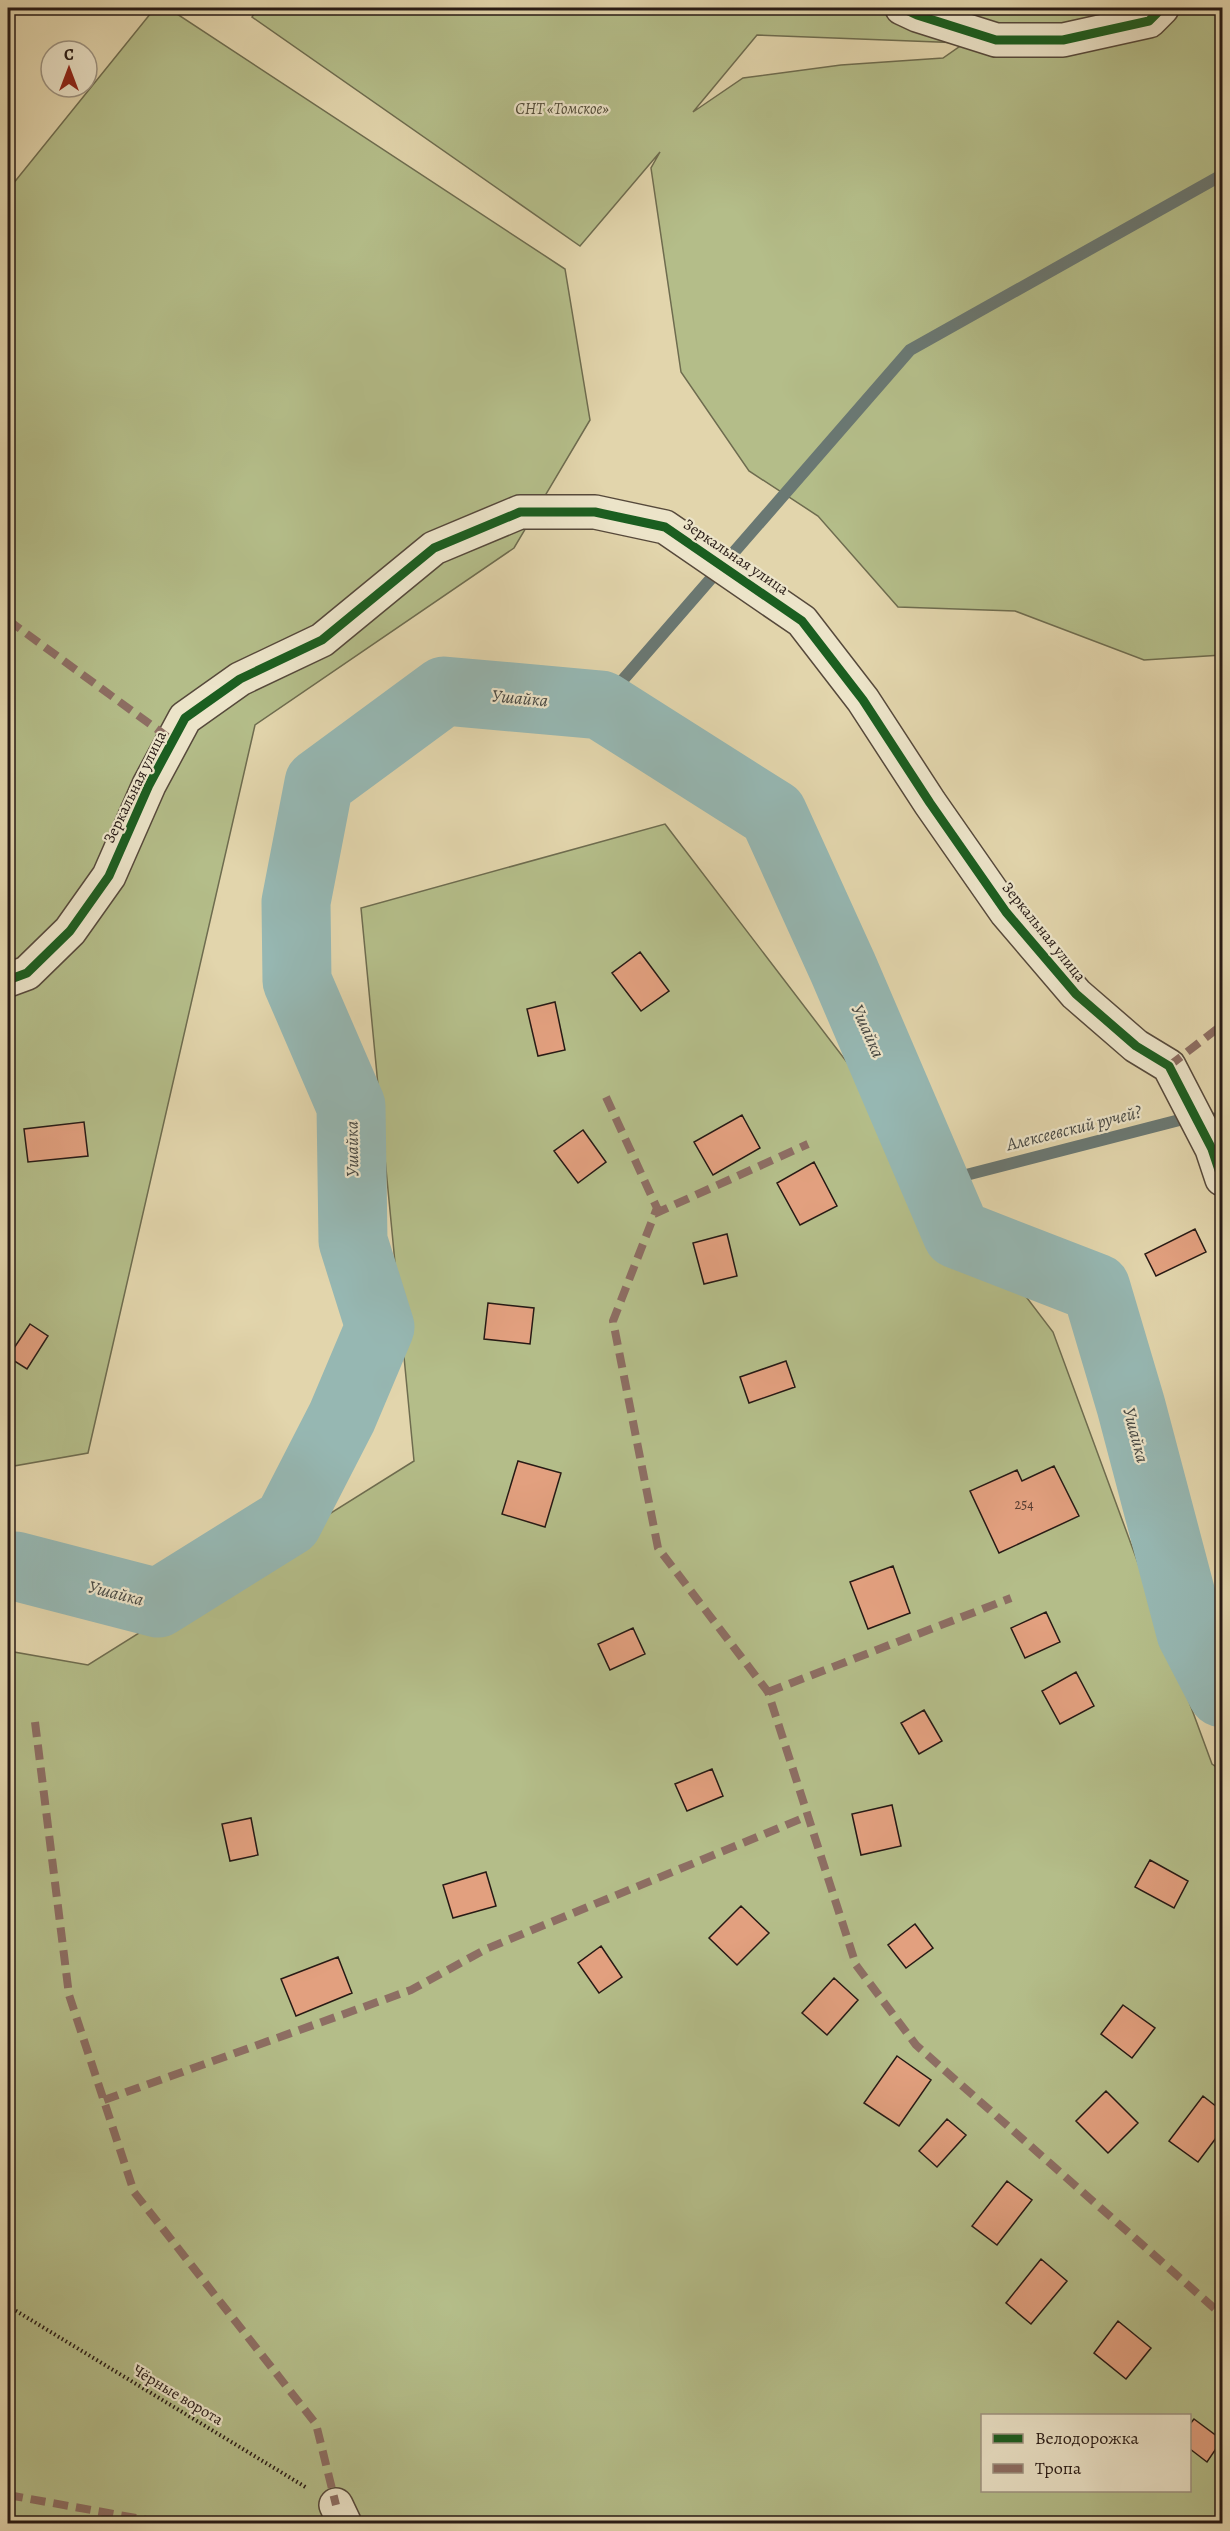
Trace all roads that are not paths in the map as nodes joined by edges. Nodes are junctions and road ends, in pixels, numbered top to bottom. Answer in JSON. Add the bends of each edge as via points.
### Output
{"nodes":[{"id":1,"x":902,"y":8,"type":"edge"},
{"id":2,"x":1162,"y":8,"type":"edge"},
{"id":3,"x":8,"y":980,"type":"edge"},
{"id":4,"x":1222,"y":1179,"type":"edge"}],
"edges":[{"from":1,"to":2,"type":"street","via":[[996,40],[1063,40],[1149,21]]},
{"from":3,"to":4,"type":"street","name":"Зеркальная улица","via":[[27,973],[70,931],[109,876],[149,785],[185,718],[240,679],[322,640],[434,548],[520,512],[595,512],[665,527],[802,621],[863,700],[1006,912],[1076,994],[1136,1046],[1169,1066],[1212,1149]]}]}
